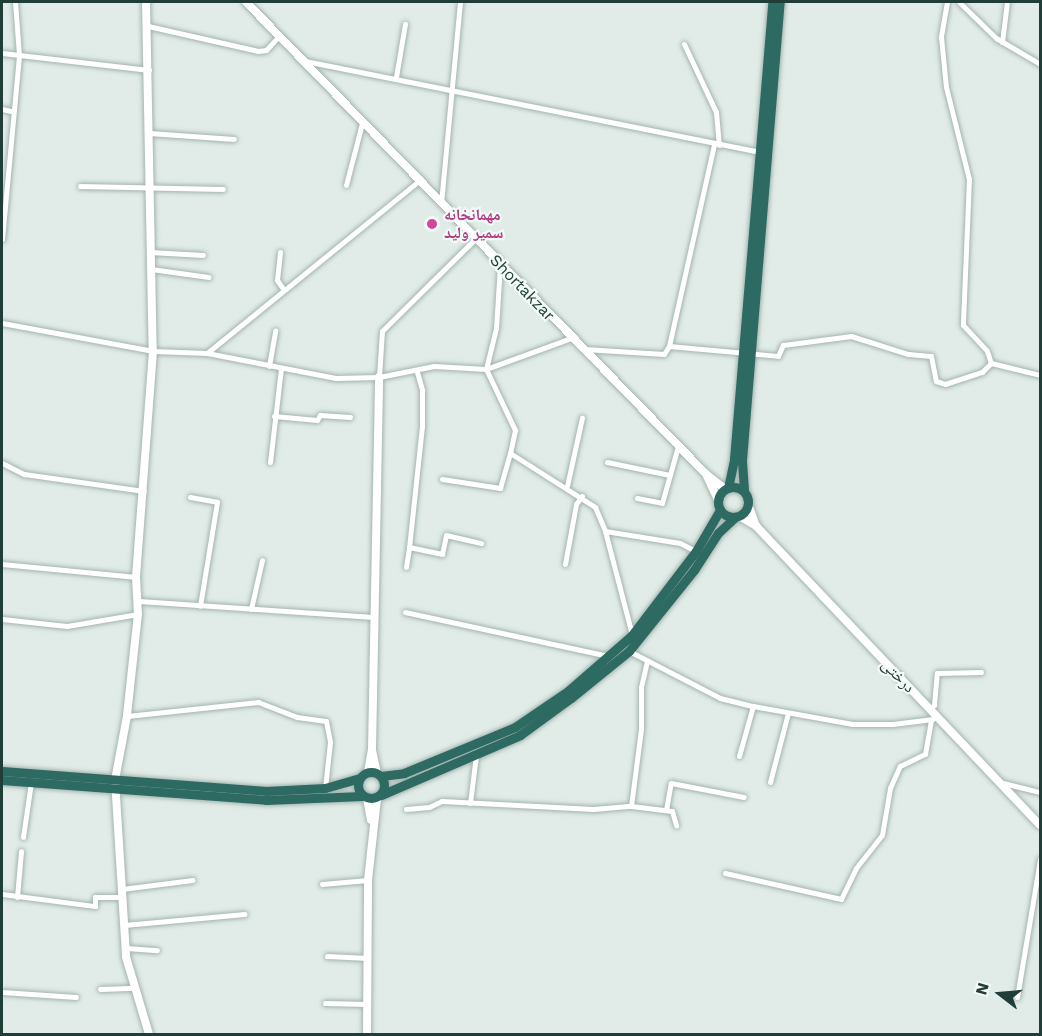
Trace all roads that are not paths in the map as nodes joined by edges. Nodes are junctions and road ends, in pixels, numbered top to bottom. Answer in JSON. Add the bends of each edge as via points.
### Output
{"nodes":[{"id":1,"x":15,"y":2,"type":"edge"},
{"id":2,"x":146,"y":2,"type":"edge"},
{"id":3,"x":248,"y":2,"type":"edge"},
{"id":4,"x":460,"y":2,"type":"edge"},
{"id":5,"x":772,"y":2,"type":"edge"},
{"id":6,"x":780,"y":2,"type":"edge"},
{"id":7,"x":947,"y":2,"type":"edge"},
{"id":8,"x":960,"y":2,"type":"edge"},
{"id":9,"x":1007,"y":2,"type":"edge"},
{"id":10,"x":405,"y":24,"type":"dead end"},
{"id":11,"x":148,"y":26,"type":"junction"},
{"id":12,"x":279,"y":36,"type":"junction"},
{"id":13,"x":1002,"y":42,"type":"junction"},
{"id":14,"x":684,"y":44,"type":"dead end"},
{"id":15,"x":2,"y":53,"type":"edge"},
{"id":16,"x":19,"y":55,"type":"junction"},
{"id":17,"x":303,"y":61,"type":"junction"},
{"id":18,"x":1041,"y":64,"type":"edge"},
{"id":19,"x":149,"y":70,"type":"junction"},
{"id":20,"x":396,"y":77,"type":"junction"},
{"id":21,"x":452,"y":91,"type":"junction"},
{"id":22,"x":2,"y":110,"type":"edge"},
{"id":23,"x":12,"y":111,"type":"junction"},
{"id":24,"x":362,"y":123,"type":"junction"},
{"id":25,"x":149,"y":133,"type":"junction"},
{"id":26,"x":234,"y":139,"type":"dead end"},
{"id":27,"x":717,"y":144,"type":"junction"},
{"id":28,"x":759,"y":152,"type":"junction"},
{"id":29,"x":419,"y":181,"type":"junction"},
{"id":30,"x":150,"y":185,"type":"junction"},
{"id":31,"x":346,"y":185,"type":"dead end"},
{"id":32,"x":80,"y":186,"type":"dead end"},
{"id":33,"x":223,"y":189,"type":"dead end"},
{"id":34,"x":441,"y":203,"type":"junction"},
{"id":35,"x":2,"y":239,"type":"edge"},
{"id":36,"x":475,"y":239,"type":"junction"},
{"id":37,"x":150,"y":252,"type":"junction"},
{"id":38,"x":280,"y":252,"type":"dead end"},
{"id":39,"x":203,"y":255,"type":"dead end"},
{"id":40,"x":500,"y":265,"type":"junction"},
{"id":41,"x":151,"y":269,"type":"junction"},
{"id":42,"x":208,"y":277,"type":"dead end"},
{"id":43,"x":284,"y":291,"type":"junction"},
{"id":44,"x":2,"y":323,"type":"edge"},
{"id":45,"x":275,"y":331,"type":"dead end"},
{"id":46,"x":571,"y":338,"type":"junction"},
{"id":47,"x":669,"y":346,"type":"junction"},
{"id":48,"x":582,"y":349,"type":"junction"},
{"id":49,"x":153,"y":351,"type":"junction"},
{"id":50,"x":747,"y":352,"type":"junction"},
{"id":51,"x":207,"y":353,"type":"junction"},
{"id":52,"x":991,"y":363,"type":"junction"},
{"id":53,"x":269,"y":366,"type":"junction"},
{"id":54,"x":281,"y":369,"type":"junction"},
{"id":55,"x":486,"y":369,"type":"junction"},
{"id":56,"x":417,"y":372,"type":"junction"},
{"id":57,"x":1041,"y":375,"type":"edge"},
{"id":58,"x":379,"y":377,"type":"junction"},
{"id":59,"x":274,"y":416,"type":"junction"},
{"id":60,"x":350,"y":417,"type":"dead end"},
{"id":61,"x":582,"y":418,"type":"dead end"},
{"id":62,"x":678,"y":446,"type":"junction"},
{"id":63,"x":510,"y":453,"type":"junction"},
{"id":64,"x":270,"y":462,"type":"dead end"},
{"id":65,"x":607,"y":462,"type":"dead end"},
{"id":66,"x":2,"y":463,"type":"edge"},
{"id":67,"x":731,"y":474,"type":"junction"},
{"id":68,"x":670,"y":475,"type":"junction"},
{"id":69,"x":709,"y":476,"type":"junction"},
{"id":70,"x":442,"y":479,"type":"dead end"},
{"id":71,"x":567,"y":486,"type":"junction"},
{"id":72,"x":727,"y":488,"type":"junction"},
{"id":73,"x":744,"y":490,"type":"junction"},
{"id":74,"x":144,"y":491,"type":"junction"},
{"id":75,"x":582,"y":496,"type":"junction"},
{"id":76,"x":190,"y":497,"type":"dead end"},
{"id":77,"x":637,"y":498,"type":"dead end"},
{"id":78,"x":748,"y":504,"type":"junction"},
{"id":79,"x":719,"y":505,"type":"junction"},
{"id":80,"x":737,"y":517,"type":"junction"},
{"id":81,"x":756,"y":526,"type":"junction"},
{"id":82,"x":605,"y":531,"type":"junction"},
{"id":83,"x":481,"y":543,"type":"dead end"},
{"id":84,"x":409,"y":547,"type":"junction"},
{"id":85,"x":696,"y":551,"type":"junction"},
{"id":86,"x":262,"y":560,"type":"dead end"},
{"id":87,"x":2,"y":564,"type":"edge"},
{"id":88,"x":565,"y":564,"type":"dead end"},
{"id":89,"x":406,"y":567,"type":"dead end"},
{"id":90,"x":136,"y":577,"type":"junction"},
{"id":91,"x":139,"y":601,"type":"junction"},
{"id":92,"x":200,"y":606,"type":"junction"},
{"id":93,"x":251,"y":609,"type":"junction"},
{"id":94,"x":405,"y":612,"type":"dead end"},
{"id":95,"x":138,"y":614,"type":"junction"},
{"id":96,"x":373,"y":617,"type":"junction"},
{"id":97,"x":2,"y":619,"type":"edge"},
{"id":98,"x":632,"y":636,"type":"junction"},
{"id":99,"x":629,"y":651,"type":"junction"},
{"id":100,"x":609,"y":656,"type":"junction"},
{"id":101,"x":647,"y":662,"type":"junction"},
{"id":102,"x":981,"y":672,"type":"dead end"},
{"id":103,"x":753,"y":706,"type":"junction"},
{"id":104,"x":930,"y":709,"type":"junction"},
{"id":105,"x":788,"y":713,"type":"junction"},
{"id":106,"x":127,"y":716,"type":"junction"},
{"id":107,"x":934,"y":718,"type":"junction"},
{"id":108,"x":476,"y":755,"type":"junction"},
{"id":109,"x":739,"y":756,"type":"dead end"},
{"id":110,"x":2,"y":771,"type":"edge"},
{"id":111,"x":372,"y":775,"type":"junction"},
{"id":112,"x":2,"y":780,"type":"edge"},
{"id":113,"x":770,"y":782,"type":"dead end"},
{"id":114,"x":31,"y":783,"type":"junction"},
{"id":115,"x":1003,"y":783,"type":"junction"},
{"id":116,"x":115,"y":784,"type":"junction"},
{"id":117,"x":325,"y":788,"type":"junction"},
{"id":118,"x":1041,"y":792,"type":"edge"},
{"id":119,"x":372,"y":797,"type":"junction"},
{"id":120,"x":744,"y":797,"type":"dead end"},
{"id":121,"x":470,"y":803,"type":"junction"},
{"id":122,"x":632,"y":806,"type":"junction"},
{"id":123,"x":406,"y":809,"type":"dead end"},
{"id":124,"x":666,"y":810,"type":"junction"},
{"id":125,"x":676,"y":825,"type":"dead end"},
{"id":126,"x":1041,"y":825,"type":"edge"},
{"id":127,"x":23,"y":837,"type":"dead end"},
{"id":128,"x":21,"y":851,"type":"dead end"},
{"id":129,"x":1041,"y":859,"type":"edge"},
{"id":130,"x":725,"y":873,"type":"dead end"},
{"id":131,"x":192,"y":880,"type":"dead end"},
{"id":132,"x":368,"y":880,"type":"junction"},
{"id":133,"x":322,"y":884,"type":"dead end"},
{"id":134,"x":122,"y":893,"type":"junction"},
{"id":135,"x":2,"y":894,"type":"edge"},
{"id":136,"x":17,"y":897,"type":"junction"},
{"id":137,"x":244,"y":914,"type":"dead end"},
{"id":138,"x":124,"y":925,"type":"junction"},
{"id":139,"x":126,"y":948,"type":"junction"},
{"id":140,"x":157,"y":950,"type":"dead end"},
{"id":141,"x":327,"y":956,"type":"dead end"},
{"id":142,"x":368,"y":958,"type":"junction"},
{"id":143,"x":136,"y":988,"type":"junction"},
{"id":144,"x":100,"y":989,"type":"dead end"},
{"id":145,"x":2,"y":992,"type":"edge"},
{"id":146,"x":76,"y":997,"type":"dead end"},
{"id":147,"x":1017,"y":997,"type":"dead end"},
{"id":148,"x":325,"y":1003,"type":"dead end"},
{"id":149,"x":367,"y":1004,"type":"junction"},
{"id":150,"x":149,"y":1035,"type":"edge"},
{"id":151,"x":367,"y":1035,"type":"edge"}],
"edges":[{"from":1,"to":16,"type":"street"},
{"from":2,"to":11,"type":"street"},
{"from":3,"to":12,"type":"street","name":"Shortakzar"},
{"from":4,"to":21,"type":"street"},
{"from":5,"to":28,"type":"highway"},
{"from":6,"to":50,"type":"highway"},
{"from":7,"to":52,"type":"street","via":[[941,37],[946,87],[969,179],[963,324],[987,351]]},
{"from":8,"to":13,"type":"street"},
{"from":9,"to":13,"type":"street"},
{"from":10,"to":20,"type":"street"},
{"from":11,"to":12,"type":"street","via":[[258,51],[266,50]]},
{"from":11,"to":19,"type":"street"},
{"from":12,"to":17,"type":"street","name":"Shortakzar"},
{"from":13,"to":18,"type":"street"},
{"from":14,"to":27,"type":"street","via":[[716,112]]},
{"from":15,"to":16,"type":"street"},
{"from":16,"to":19,"type":"street"},
{"from":16,"to":23,"type":"street"},
{"from":17,"to":20,"type":"street"},
{"from":17,"to":24,"type":"street","name":"Shortakzar"},
{"from":19,"to":25,"type":"street"},
{"from":20,"to":21,"type":"street"},
{"from":21,"to":27,"type":"street"},
{"from":21,"to":34,"type":"street"},
{"from":22,"to":23,"type":"street"},
{"from":23,"to":35,"type":"street"},
{"from":24,"to":29,"type":"street","name":"Shortakzar"},
{"from":24,"to":31,"type":"street"},
{"from":25,"to":26,"type":"street"},
{"from":25,"to":30,"type":"street"},
{"from":27,"to":28,"type":"street"},
{"from":27,"to":47,"type":"street"},
{"from":28,"to":50,"type":"highway"},
{"from":29,"to":34,"type":"street","name":"Shortakzar"},
{"from":29,"to":43,"type":"street"},
{"from":30,"to":32,"type":"street"},
{"from":30,"to":33,"type":"street"},
{"from":30,"to":37,"type":"street"},
{"from":34,"to":36,"type":"street","name":"Shortakzar"},
{"from":36,"to":40,"type":"street","name":"Shortakzar"},
{"from":36,"to":58,"type":"street","via":[[382,331]]},
{"from":37,"to":39,"type":"street"},
{"from":37,"to":41,"type":"street"},
{"from":38,"to":43,"type":"street","via":[[277,280]]},
{"from":40,"to":46,"type":"street","name":"Shortakzar"},
{"from":40,"to":55,"type":"street","via":[[496,328]]},
{"from":41,"to":42,"type":"street"},
{"from":41,"to":49,"type":"street"},
{"from":43,"to":51,"type":"street"},
{"from":44,"to":49,"type":"street"},
{"from":45,"to":53,"type":"street"},
{"from":46,"to":48,"type":"street","name":"Shortakzar"},
{"from":46,"to":55,"type":"street"},
{"from":47,"to":48,"type":"street","via":[[664,354]]},
{"from":47,"to":50,"type":"street"},
{"from":48,"to":62,"type":"street","name":"Shortakzar"},
{"from":49,"to":51,"type":"street"},
{"from":49,"to":74,"type":"street"},
{"from":50,"to":52,"type":"street","via":[[778,356],[783,345],[851,336],[908,354],[931,356],[936,381],[945,384],[982,372]]},
{"from":50,"to":67,"type":"highway"},
{"from":50,"to":73,"type":"highway","via":[[740,480]]},
{"from":51,"to":53,"type":"street"},
{"from":52,"to":57,"type":"street"},
{"from":53,"to":54,"type":"street"},
{"from":54,"to":58,"type":"street","via":[[336,378]]},
{"from":54,"to":59,"type":"street"},
{"from":55,"to":56,"type":"street","via":[[434,366]]},
{"from":55,"to":63,"type":"street","via":[[515,430]]},
{"from":56,"to":58,"type":"street"},
{"from":56,"to":84,"type":"street","via":[[422,390],[422,426]]},
{"from":58,"to":96,"type":"street"},
{"from":59,"to":60,"type":"street","via":[[317,420],[320,415]]},
{"from":59,"to":64,"type":"street"},
{"from":61,"to":71,"type":"street"},
{"from":62,"to":68,"type":"street"},
{"from":62,"to":69,"type":"street","name":"Shortakzar"},
{"from":63,"to":70,"type":"street","via":[[500,488]]},
{"from":63,"to":71,"type":"street"},
{"from":65,"to":68,"type":"street"},
{"from":66,"to":74,"type":"street","via":[[24,474]]},
{"from":67,"to":69,"type":"street","via":[[723,479]]},
{"from":67,"to":72,"type":"highway"},
{"from":68,"to":77,"type":"street","via":[[662,503]]},
{"from":69,"to":72,"type":"street"},
{"from":69,"to":79,"type":"street","name":"Shortakzar"},
{"from":71,"to":75,"type":"street"},
{"from":72,"to":73,"type":"highway"},
{"from":72,"to":79,"type":"highway"},
{"from":73,"to":78,"type":"highway"},
{"from":74,"to":90,"type":"street"},
{"from":75,"to":82,"type":"street","via":[[595,507]]},
{"from":75,"to":88,"type":"street","via":[[576,504]]},
{"from":76,"to":92,"type":"street","via":[[217,502]]},
{"from":78,"to":80,"type":"highway"},
{"from":78,"to":81,"type":"street"},
{"from":79,"to":80,"type":"highway"},
{"from":79,"to":85,"type":"highway"},
{"from":80,"to":81,"type":"street"},
{"from":80,"to":99,"type":"highway","via":[[718,533],[694,570]]},
{"from":81,"to":104,"type":"street","name":"درختی"},
{"from":82,"to":85,"type":"street","via":[[680,543]]},
{"from":82,"to":98,"type":"street"},
{"from":83,"to":84,"type":"street","via":[[446,535],[442,554]]},
{"from":84,"to":89,"type":"street"},
{"from":85,"to":98,"type":"highway"},
{"from":86,"to":93,"type":"street"},
{"from":87,"to":90,"type":"street"},
{"from":90,"to":91,"type":"street"},
{"from":91,"to":92,"type":"street"},
{"from":91,"to":95,"type":"street"},
{"from":92,"to":93,"type":"street"},
{"from":93,"to":96,"type":"street"},
{"from":94,"to":100,"type":"street"},
{"from":95,"to":97,"type":"street","via":[[67,626]]},
{"from":95,"to":106,"type":"street"},
{"from":96,"to":111,"type":"street"},
{"from":98,"to":100,"type":"highway"},
{"from":99,"to":101,"type":"street"},
{"from":99,"to":108,"type":"highway","via":[[520,735]]},
{"from":100,"to":111,"type":"highway","via":[[568,691],[515,727],[404,773]]},
{"from":101,"to":103,"type":"street","via":[[720,698]]},
{"from":101,"to":122,"type":"street","via":[[641,687],[641,729]]},
{"from":102,"to":104,"type":"street","via":[[937,673],[934,705]]},
{"from":103,"to":105,"type":"street"},
{"from":103,"to":109,"type":"street"},
{"from":104,"to":107,"type":"street","name":"درختی"},
{"from":105,"to":107,"type":"street","via":[[852,724]]},
{"from":105,"to":113,"type":"street"},
{"from":106,"to":116,"type":"street"},
{"from":106,"to":117,"type":"street","via":[[258,702],[297,717],[326,721],[331,732]]},
{"from":107,"to":115,"type":"street","name":"درختی"},
{"from":107,"to":130,"type":"street","via":[[925,754],[900,766],[890,788],[882,835],[856,868],[841,898]]},
{"from":108,"to":119,"type":"highway"},
{"from":108,"to":121,"type":"street"},
{"from":110,"to":116,"type":"highway"},
{"from":111,"to":117,"type":"highway"},
{"from":111,"to":119,"type":"highway","via":[[385,786]]},
{"from":111,"to":119,"type":"highway","via":[[358,787]]},
{"from":112,"to":114,"type":"highway"},
{"from":114,"to":116,"type":"highway"},
{"from":114,"to":127,"type":"street"},
{"from":115,"to":118,"type":"street"},
{"from":115,"to":126,"type":"street","name":"درختی"},
{"from":116,"to":117,"type":"highway","via":[[266,791]]},
{"from":116,"to":119,"type":"highway","via":[[266,800]]},
{"from":116,"to":134,"type":"street"},
{"from":119,"to":132,"type":"street"},
{"from":120,"to":124,"type":"street","via":[[671,783]]},
{"from":121,"to":122,"type":"street","via":[[593,809]]},
{"from":121,"to":123,"type":"street","via":[[442,801],[429,807]]},
{"from":122,"to":124,"type":"street"},
{"from":124,"to":125,"type":"street","via":[[674,812]]},
{"from":128,"to":136,"type":"street"},
{"from":129,"to":147,"type":"street"},
{"from":131,"to":134,"type":"street"},
{"from":132,"to":133,"type":"street"},
{"from":132,"to":142,"type":"street"},
{"from":134,"to":136,"type":"street","via":[[95,897],[95,906]]},
{"from":134,"to":138,"type":"street"},
{"from":135,"to":136,"type":"street"},
{"from":137,"to":138,"type":"street"},
{"from":138,"to":139,"type":"street"},
{"from":139,"to":140,"type":"street"},
{"from":139,"to":143,"type":"street"},
{"from":141,"to":142,"type":"street"},
{"from":142,"to":149,"type":"street"},
{"from":143,"to":144,"type":"street"},
{"from":143,"to":150,"type":"street"},
{"from":145,"to":146,"type":"street"},
{"from":148,"to":149,"type":"street"},
{"from":149,"to":151,"type":"street"}]}
